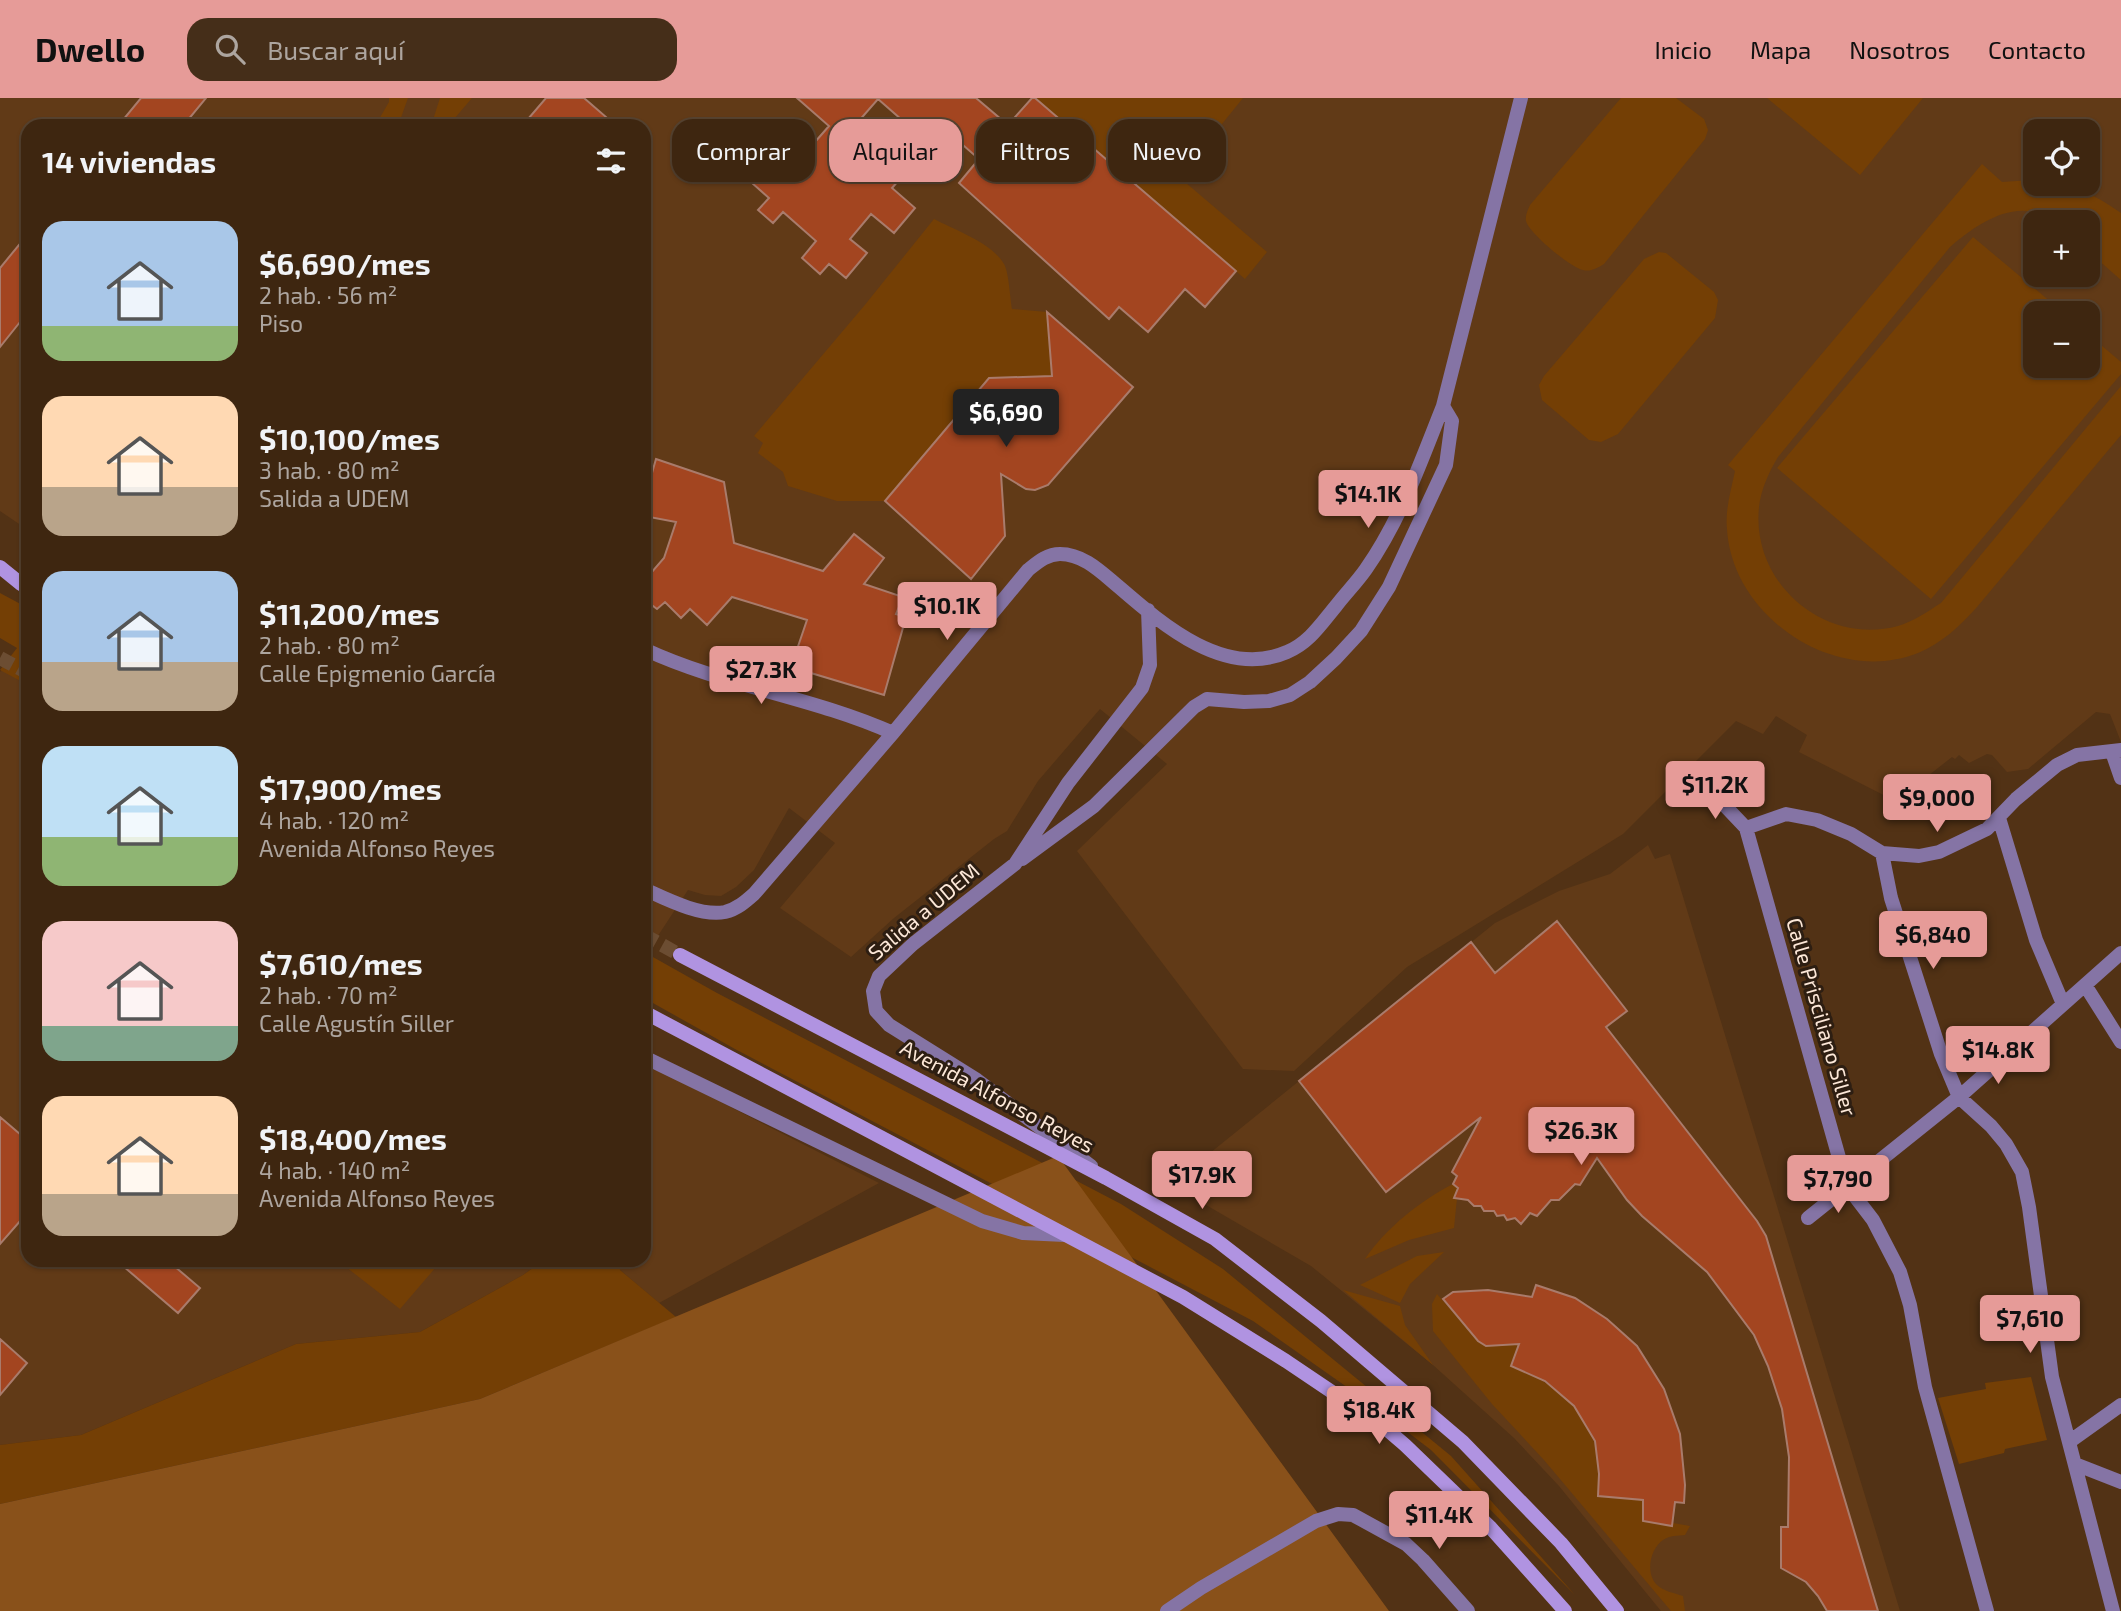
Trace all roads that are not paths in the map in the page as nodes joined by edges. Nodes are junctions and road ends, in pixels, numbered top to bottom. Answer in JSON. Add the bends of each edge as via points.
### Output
{"nodes":[{"id":1,"x":1521,"y":98,"type":"edge"},
{"id":2,"x":1443,"y":406,"type":"junction"},
{"id":3,"x":0,"y":567,"type":"edge"},
{"id":4,"x":21,"y":583,"type":"edge"},
{"id":5,"x":1148,"y":610,"type":"junction"},
{"id":6,"x":651,"y":652,"type":"edge"},
{"id":7,"x":893,"y":733,"type":"junction"},
{"id":8,"x":2117,"y":751,"type":"edge"},
{"id":9,"x":2121,"y":778,"type":"edge"},
{"id":10,"x":1710,"y":790,"type":"dead end"},
{"id":11,"x":1999,"y":818,"type":"junction"},
{"id":12,"x":1746,"y":828,"type":"junction"},
{"id":13,"x":1882,"y":853,"type":"junction"},
{"id":14,"x":1015,"y":864,"type":"junction"},
{"id":15,"x":651,"y":892,"type":"edge"},
{"id":16,"x":2121,"y":953,"type":"edge"},
{"id":17,"x":680,"y":955,"type":"tunnel mouth"},
{"id":18,"x":2085,"y":985,"type":"junction"},
{"id":19,"x":2063,"y":1004,"type":"junction"},
{"id":20,"x":651,"y":1016,"type":"edge"},
{"id":21,"x":2121,"y":1042,"type":"edge"},
{"id":22,"x":651,"y":1060,"type":"edge"},
{"id":23,"x":1959,"y":1097,"type":"junction"},
{"id":24,"x":1106,"y":1178,"type":"junction"},
{"id":25,"x":1847,"y":1186,"type":"junction"},
{"id":26,"x":1808,"y":1218,"type":"dead end"},
{"id":27,"x":1065,"y":1235,"type":"junction"},
{"id":28,"x":2121,"y":1405,"type":"edge"},
{"id":29,"x":2069,"y":1442,"type":"junction"},
{"id":30,"x":2076,"y":1464,"type":"junction"},
{"id":31,"x":2121,"y":1482,"type":"edge"},
{"id":32,"x":1167,"y":1611,"type":"edge"},
{"id":33,"x":1468,"y":1611,"type":"edge"},
{"id":34,"x":1564,"y":1611,"type":"edge"},
{"id":35,"x":1617,"y":1611,"type":"edge"},
{"id":36,"x":1987,"y":1611,"type":"edge"},
{"id":37,"x":2113,"y":1611,"type":"edge"}],
"edges":[{"from":1,"to":2,"type":"street"},
{"from":2,"to":5,"type":"street","via":[[1403,503],[1367,568],[1308,640],[1286,652],[1254,660],[1231,658],[1198,644]]},
{"from":2,"to":14,"type":"street","via":[[1452,421],[1446,465],[1389,587],[1361,631],[1336,658],[1290,695],[1269,701],[1207,699],[1194,707],[1094,806]]},
{"from":3,"to":4,"type":"main road"},
{"from":5,"to":7,"type":"street","via":[[1091,564],[1058,554],[1042,558]]},
{"from":5,"to":14,"type":"street","name":"Salida a UDEM","via":[[1150,665],[1142,688],[1068,783]]},
{"from":6,"to":7,"type":"street"},
{"from":7,"to":15,"type":"street","via":[[740,906],[723,912],[706,910],[677,905]]},
{"from":8,"to":9,"type":"street"},
{"from":8,"to":11,"type":"street","via":[[2077,755],[2057,765]]},
{"from":10,"to":12,"type":"street"},
{"from":11,"to":13,"type":"street","via":[[1969,840],[1939,852],[1919,856]]},
{"from":11,"to":19,"type":"street","via":[[2036,940]]},
{"from":12,"to":13,"type":"street","via":[[1786,814],[1817,820]]},
{"from":12,"to":25,"type":"street","name":"Calle Prisciliano Siller"},
{"from":13,"to":23,"type":"street","via":[[1895,911]]},
{"from":14,"to":24,"type":"street","name":"Salida a UDEM","via":[[879,976],[872,999],[889,1026],[977,1080]]},
{"from":16,"to":18,"type":"street"},
{"from":17,"to":24,"type":"main road","name":"Avenida Alfonso Reyes"},
{"from":18,"to":19,"type":"street"},
{"from":18,"to":21,"type":"street"},
{"from":19,"to":23,"type":"street"},
{"from":20,"to":27,"type":"main road"},
{"from":22,"to":27,"type":"street","via":[[982,1221],[1023,1233]]},
{"from":23,"to":25,"type":"street"},
{"from":23,"to":29,"type":"street","via":[[1991,1126],[2022,1172],[2052,1377]]},
{"from":24,"to":35,"type":"main road","name":"Avenida Alfonso Reyes","via":[[1233,1252],[1393,1380],[1523,1502]]},
{"from":25,"to":26,"type":"street"},
{"from":25,"to":36,"type":"street","name":"Calle Prisciliano Siller","via":[[1873,1220],[1900,1272],[1925,1387]]},
{"from":27,"to":34,"type":"main road","via":[[1183,1297],[1384,1427],[1490,1527]]},
{"from":28,"to":29,"type":"street"},
{"from":29,"to":30,"type":"street"},
{"from":30,"to":31,"type":"street"},
{"from":30,"to":37,"type":"street"},
{"from":32,"to":33,"type":"street","via":[[1315,1521],[1345,1513],[1406,1544]]}]}
